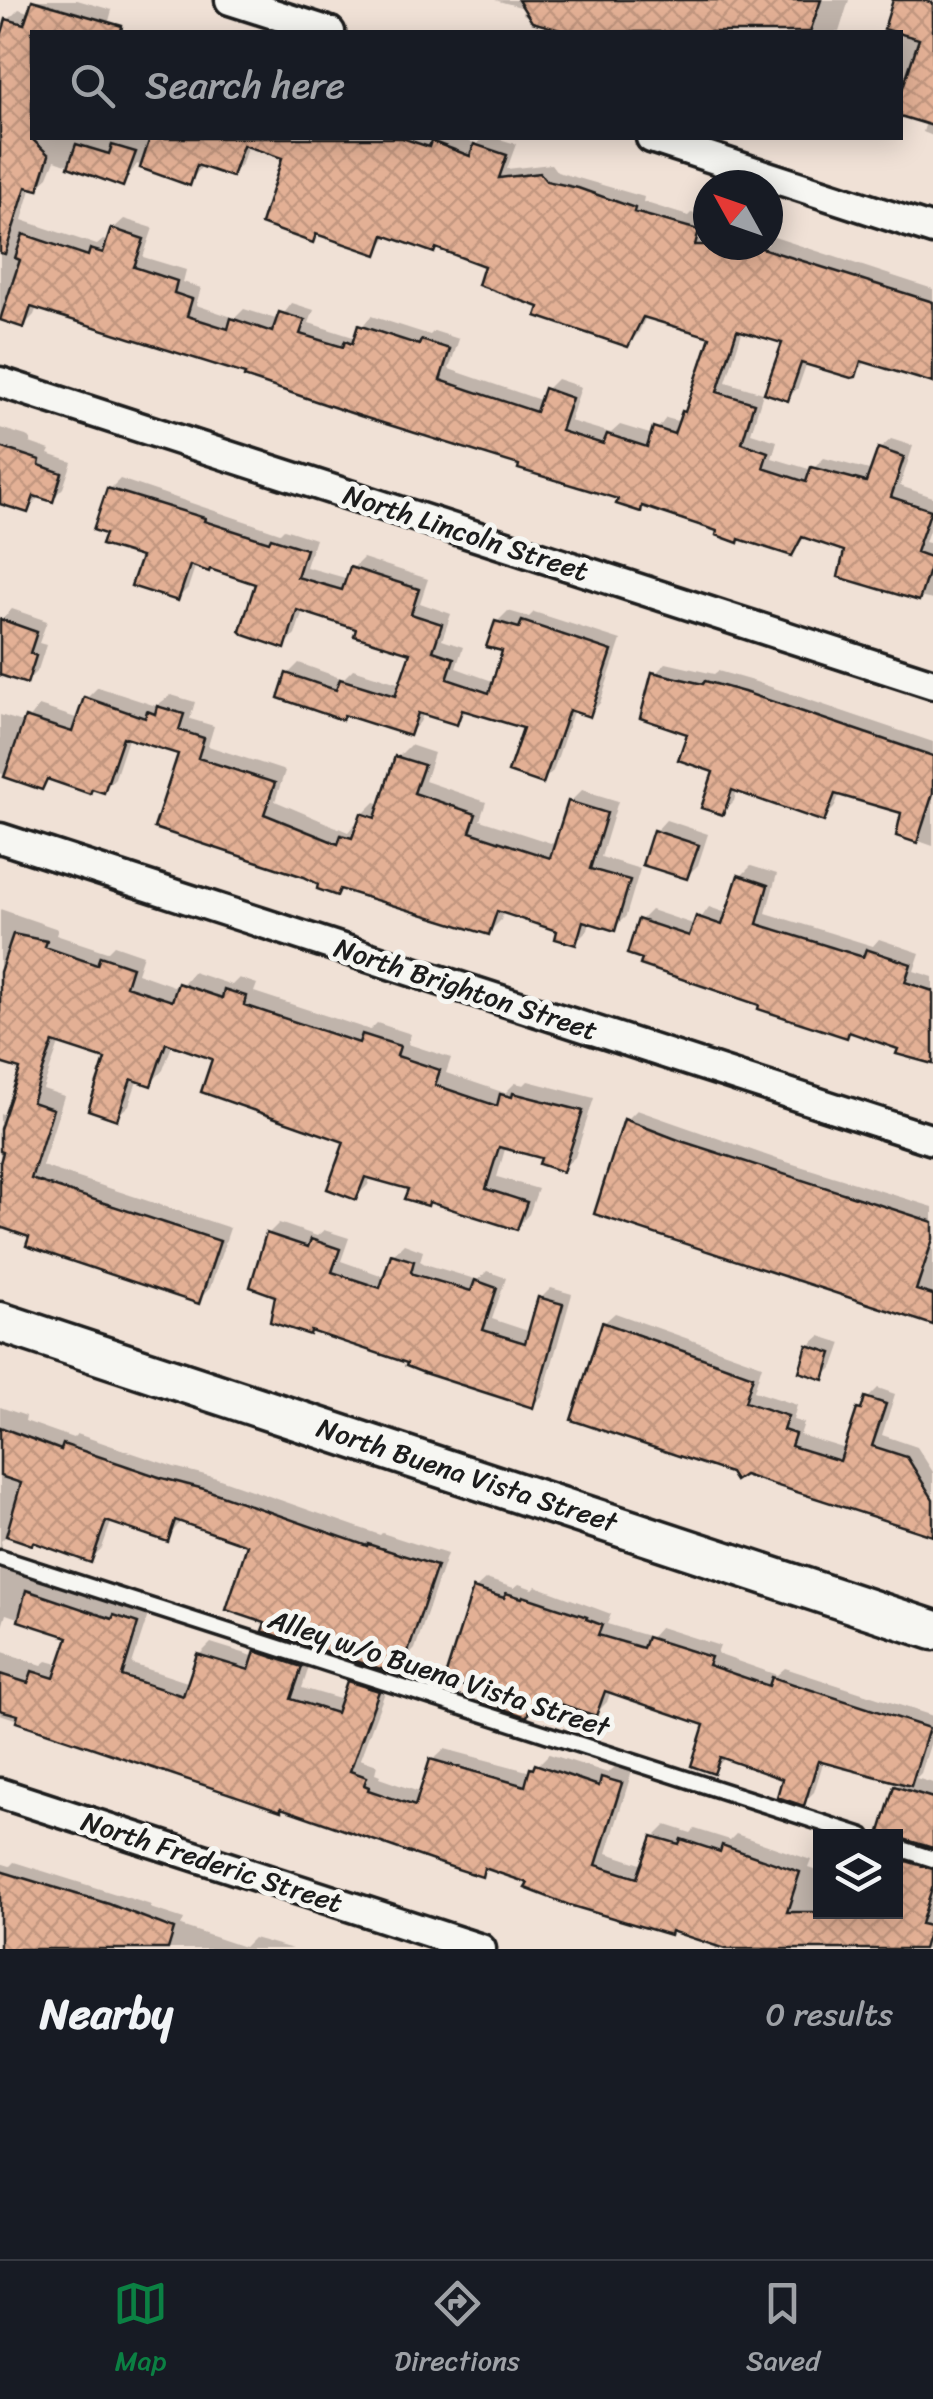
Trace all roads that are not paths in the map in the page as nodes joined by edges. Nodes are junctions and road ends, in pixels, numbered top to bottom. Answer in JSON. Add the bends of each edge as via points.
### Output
{"nodes":[{"id":1,"x":230,"y":0,"type":"edge"},
{"id":2,"x":324,"y":30,"type":"edge"},
{"id":3,"x":657,"y":140,"type":"edge"},
{"id":4,"x":933,"y":230,"type":"edge"},
{"id":5,"x":0,"y":382,"type":"edge"},
{"id":6,"x":933,"y":684,"type":"edge"},
{"id":7,"x":0,"y":838,"type":"edge"},
{"id":8,"x":933,"y":1140,"type":"edge"},
{"id":9,"x":0,"y":1322,"type":"edge"},
{"id":10,"x":0,"y":1558,"type":"edge"},
{"id":11,"x":933,"y":1630,"type":"edge"},
{"id":12,"x":0,"y":1793,"type":"edge"},
{"id":13,"x":841,"y":1829,"type":"edge"},
{"id":14,"x":903,"y":1849,"type":"edge"},
{"id":15,"x":933,"y":1859,"type":"edge"},
{"id":16,"x":481,"y":1949,"type":"edge"}],
"edges":[{"from":1,"to":2,"type":"street"},
{"from":3,"to":4,"type":"street"},
{"from":5,"to":6,"type":"street","name":"North Lincoln Street"},
{"from":7,"to":8,"type":"street","name":"North Brighton Street"},
{"from":9,"to":11,"type":"main road","name":"North Buena Vista Street"},
{"from":10,"to":13,"type":"lane","name":"Alley w/o Buena Vista Street"},
{"from":12,"to":16,"type":"street","name":"North Frederic Street"},
{"from":14,"to":15,"type":"lane"}]}
